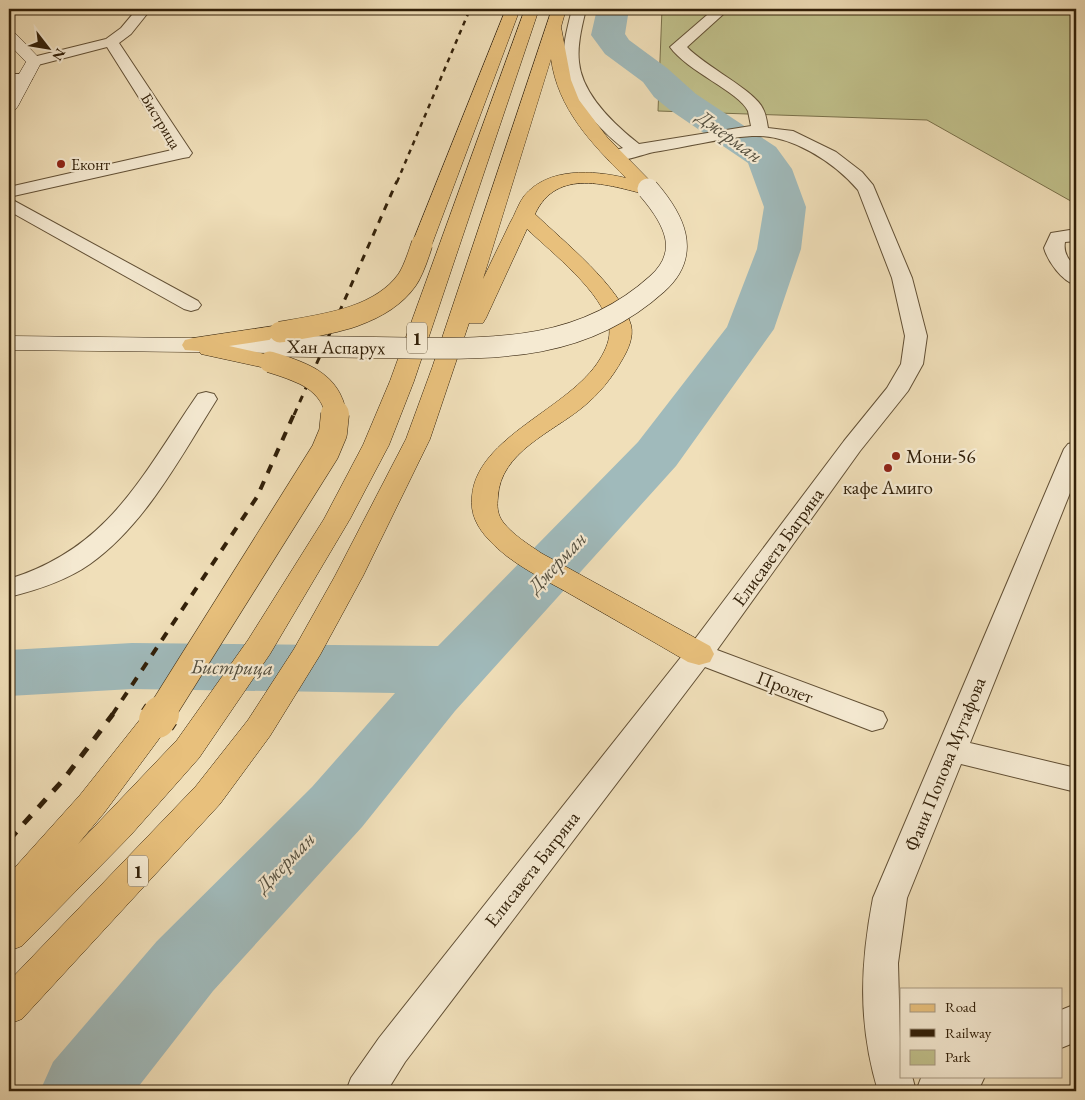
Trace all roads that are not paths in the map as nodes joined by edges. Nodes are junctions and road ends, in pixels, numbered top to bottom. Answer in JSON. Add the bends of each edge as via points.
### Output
{"nodes":[{"id":1,"x":144,"y":9,"type":"edge"},
{"id":2,"x":513,"y":9,"type":"edge"},
{"id":3,"x":532,"y":9,"type":"edge"},
{"id":4,"x":578,"y":9,"type":"edge"},
{"id":5,"x":722,"y":9,"type":"edge"},
{"id":6,"x":556,"y":16,"type":"edge"},
{"id":7,"x":9,"y":35,"type":"edge"},
{"id":8,"x":111,"y":42,"type":"junction"},
{"id":9,"x":34,"y":61,"type":"junction"},
{"id":10,"x":16,"y":79,"type":"edge"},
{"id":11,"x":9,"y":106,"type":"edge"},
{"id":12,"x":757,"y":131,"type":"junction"},
{"id":13,"x":636,"y":150,"type":"junction"},
{"id":14,"x":615,"y":156,"type":"junction"},
{"id":15,"x":584,"y":177,"type":"junction"},
{"id":16,"x":648,"y":189,"type":"junction"},
{"id":17,"x":9,"y":192,"type":"edge"},
{"id":18,"x":9,"y":204,"type":"edge"},
{"id":19,"x":524,"y":215,"type":"junction"},
{"id":20,"x":1076,"y":235,"type":"edge"},
{"id":21,"x":1076,"y":279,"type":"edge"},
{"id":22,"x":191,"y":305,"type":"dead end"},
{"id":23,"x":9,"y":343,"type":"edge"},
{"id":24,"x":193,"y":345,"type":"junction"},
{"id":25,"x":276,"y":347,"type":"junction"},
{"id":26,"x":206,"y":399,"type":"dead end"},
{"id":27,"x":418,"y":439,"type":"junction"},
{"id":28,"x":1076,"y":449,"type":"edge"},
{"id":29,"x":9,"y":588,"type":"edge"},
{"id":30,"x":699,"y":654,"type":"junction"},
{"id":31,"x":872,"y":720,"type":"dead end"},
{"id":32,"x":950,"y":750,"type":"junction"},
{"id":33,"x":1076,"y":780,"type":"edge"},
{"id":34,"x":9,"y":899,"type":"edge"},
{"id":35,"x":9,"y":935,"type":"edge"},
{"id":36,"x":9,"y":1007,"type":"edge"},
{"id":37,"x":1076,"y":1021,"type":"edge"},
{"id":38,"x":1062,"y":1030,"type":"edge"},
{"id":39,"x":962,"y":1078,"type":"edge"},
{"id":40,"x":365,"y":1091,"type":"edge"},
{"id":41,"x":897,"y":1091,"type":"edge"},
{"id":42,"x":935,"y":1091,"type":"edge"}],
"edges":[{"from":1,"to":8,"type":"street","via":[[126,31]]},
{"from":2,"to":25,"type":"main road","bridge":true,"via":[[407,281],[382,301]]},
{"from":3,"to":35,"type":"main road","number":"1","via":[[402,381],[376,445],[337,519],[258,648],[210,718],[154,788]]},
{"from":4,"to":13,"type":"street","via":[[571,64],[594,113]]},
{"from":5,"to":12,"type":"street","via":[[678,47],[691,61],[755,108]]},
{"from":6,"to":14,"type":"main road","via":[[565,89],[579,112]]},
{"from":6,"to":27,"type":"main road","number":"1","via":[[444,368]]},
{"from":7,"to":9,"type":"street"},
{"from":8,"to":9,"type":"street"},
{"from":8,"to":17,"type":"street","name":"Бистрица","via":[[183,153]]},
{"from":9,"to":10,"type":"street"},
{"from":10,"to":11,"type":"street"},
{"from":12,"to":13,"type":"street","name":"Елисавета Багряна"},
{"from":12,"to":30,"type":"street","name":"Елисавета Багряна","via":[[787,135],[816,148],[856,176],[867,189],[902,278],[916,336],[912,364],[897,391],[852,446]]},
{"from":13,"to":14,"type":"street","name":"Елисавета Багряна"},
{"from":14,"to":15,"type":"main road"},
{"from":14,"to":16,"type":"main road"},
{"from":15,"to":16,"type":"main road"},
{"from":15,"to":19,"type":"main road","via":[[546,187],[532,199]]},
{"from":16,"to":25,"type":"street","name":"Хан Аспарух","bridge":true,"via":[[666,210],[675,227],[675,261],[647,296],[604,323],[547,340],[490,349]]},
{"from":18,"to":22,"type":"street"},
{"from":19,"to":27,"type":"main road"},
{"from":19,"to":30,"type":"main road","via":[[599,290],[620,324],[620,335],[618,348],[600,378],[506,452],[494,467],[485,494],[484,509],[488,520],[499,534],[526,556]]},
{"from":20,"to":21,"type":"street","via":[[1058,237],[1053,249]]},
{"from":23,"to":24,"type":"street"},
{"from":24,"to":25,"type":"main road"},
{"from":24,"to":25,"type":"main road"},
{"from":25,"to":34,"type":"main road","bridge":true,"via":[[328,389],[334,408],[335,429],[325,452],[156,720],[92,804]]},
{"from":26,"to":29,"type":"street","via":[[129,513],[106,537],[57,572]]},
{"from":27,"to":36,"type":"main road","number":"1","via":[[306,655],[259,728],[208,795]]},
{"from":28,"to":32,"type":"street","name":"Фани Попова Мутафова"},
{"from":30,"to":31,"type":"street","name":"Пролет"},
{"from":30,"to":40,"type":"street","name":"Елисавета Багряна","via":[[392,1050]]},
{"from":32,"to":33,"type":"street"},
{"from":32,"to":41,"type":"street","name":"Фани Попова Мутафова","via":[[890,898],[880,962],[888,1065]]},
{"from":37,"to":38,"type":"street"},
{"from":39,"to":42,"type":"street"}]}
